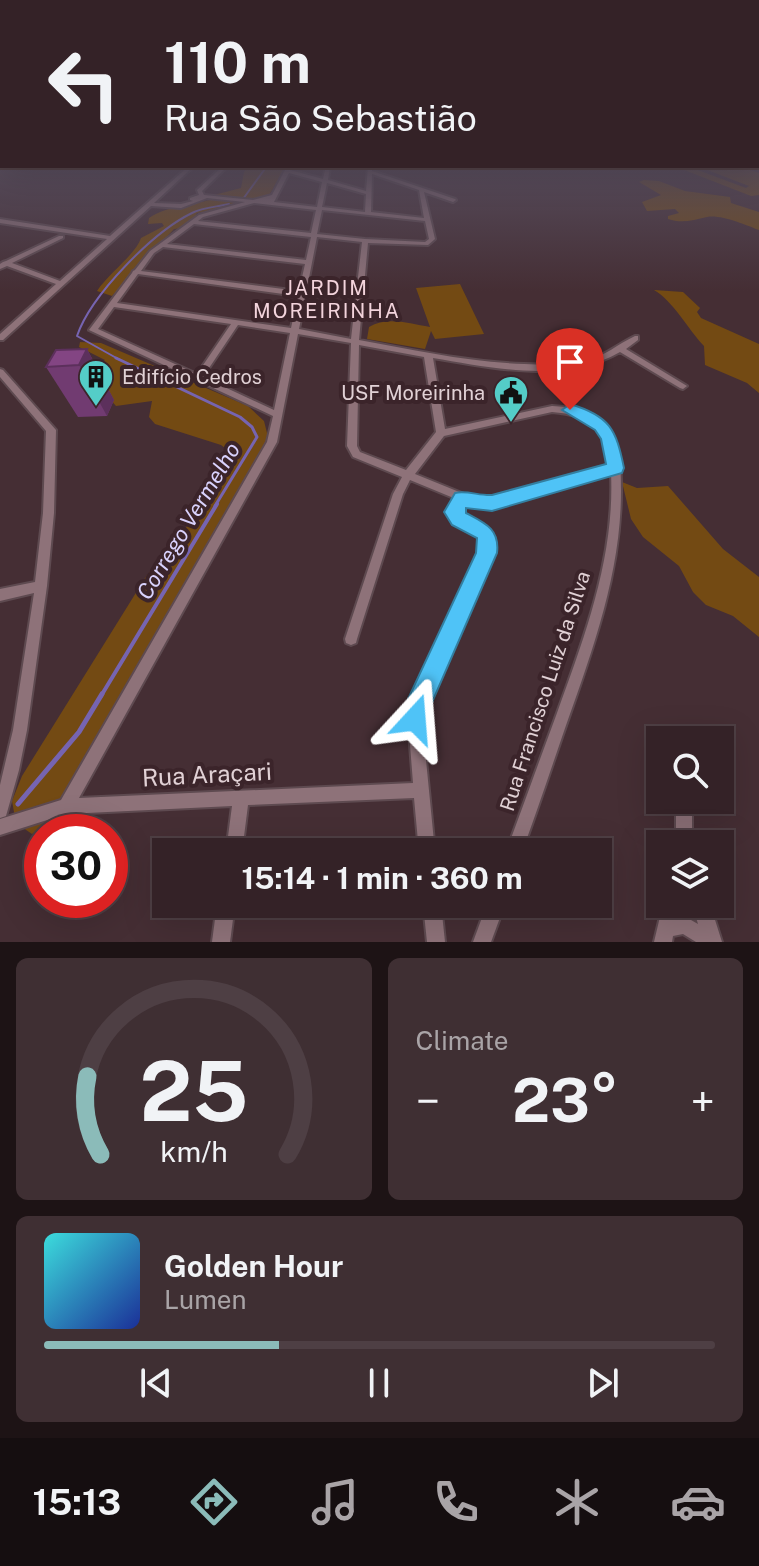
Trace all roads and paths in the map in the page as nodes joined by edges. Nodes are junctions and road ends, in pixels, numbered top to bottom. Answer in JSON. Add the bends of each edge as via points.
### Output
{"nodes":[{"id":1,"x":188,"y":203,"type":"edge"},
{"id":2,"x":239,"y":203,"type":"edge"},
{"id":3,"x":249,"y":203,"type":"edge"},
{"id":4,"x":262,"y":203,"type":"edge"},
{"id":5,"x":321,"y":203,"type":"edge"},
{"id":6,"x":367,"y":203,"type":"edge"},
{"id":7,"x":424,"y":203,"type":"edge"},
{"id":8,"x":149,"y":204,"type":"joint"},
{"id":9,"x":243,"y":204,"type":"junction"},
{"id":10,"x":270,"y":204,"type":"joint"},
{"id":11,"x":320,"y":210,"type":"junction"},
{"id":12,"x":368,"y":214,"type":"junction"},
{"id":13,"x":428,"y":220,"type":"junction"},
{"id":14,"x":0,"y":221,"type":"edge"},
{"id":15,"x":195,"y":222,"type":"junction"},
{"id":16,"x":313,"y":235,"type":"junction"},
{"id":17,"x":61,"y":237,"type":"dead end"},
{"id":18,"x":111,"y":238,"type":"junction"},
{"id":19,"x":365,"y":241,"type":"junction"},
{"id":20,"x":162,"y":245,"type":"junction"},
{"id":21,"x":307,"y":262,"type":"junction"},
{"id":22,"x":2,"y":264,"type":"edge"},
{"id":23,"x":135,"y":272,"type":"junction"},
{"id":24,"x":60,"y":283,"type":"junction"},
{"id":25,"x":302,"y":294,"type":"junction"},
{"id":26,"x":112,"y":305,"type":"junction"},
{"id":27,"x":236,"y":322,"type":"junction"},
{"id":28,"x":0,"y":323,"type":"edge"},
{"id":29,"x":11,"y":328,"type":"junction"},
{"id":30,"x":296,"y":331,"type":"junction"},
{"id":31,"x":0,"y":338,"type":"edge"},
{"id":32,"x":635,"y":338,"type":"dead end"},
{"id":33,"x":355,"y":341,"type":"junction"},
{"id":34,"x":622,"y":350,"type":"junction"},
{"id":35,"x":428,"y":354,"type":"junction"},
{"id":36,"x":0,"y":372,"type":"edge"},
{"id":37,"x":198,"y":379,"type":"junction"},
{"id":38,"x":683,"y":386,"type":"dead end"},
{"id":39,"x":278,"y":415,"type":"junction"},
{"id":40,"x":441,"y":433,"type":"junction"},
{"id":41,"x":615,"y":468,"type":"junction"},
{"id":42,"x":596,"y":474,"type":"junction"},
{"id":43,"x":407,"y":477,"type":"junction"},
{"id":44,"x":616,"y":489,"type":"junction"},
{"id":45,"x":462,"y":499,"type":"junction"},
{"id":46,"x":41,"y":586,"type":"junction"},
{"id":47,"x":0,"y":595,"type":"edge"},
{"id":48,"x":351,"y":639,"type":"dead end"},
{"id":49,"x":420,"y":790,"type":"junction"},
{"id":50,"x":3,"y":791,"type":"edge"},
{"id":51,"x":241,"y":798,"type":"junction"},
{"id":52,"x":66,"y":806,"type":"junction"},
{"id":53,"x":0,"y":810,"type":"edge"},
{"id":54,"x":0,"y":827,"type":"edge"},
{"id":55,"x":236,"y":838,"type":"edge"},
{"id":56,"x":425,"y":838,"type":"edge"},
{"id":57,"x":519,"y":838,"type":"edge"},
{"id":58,"x":224,"y":918,"type":"edge"},
{"id":59,"x":433,"y":918,"type":"edge"},
{"id":60,"x":491,"y":918,"type":"edge"},
{"id":61,"x":705,"y":918,"type":"edge"},
{"id":62,"x":665,"y":935,"type":"edge"},
{"id":63,"x":221,"y":942,"type":"edge"},
{"id":64,"x":436,"y":942,"type":"edge"},
{"id":65,"x":482,"y":942,"type":"edge"},
{"id":66,"x":713,"y":942,"type":"edge"}],
"edges":[{"from":1,"to":8,"type":"street"},
{"from":2,"to":9,"type":"street"},
{"from":3,"to":9,"type":"street"},
{"from":4,"to":10,"type":"street"},
{"from":5,"to":11,"type":"street"},
{"from":6,"to":12,"type":"street"},
{"from":7,"to":13,"type":"street"},
{"from":8,"to":18,"type":"street"},
{"from":9,"to":15,"type":"street"},
{"from":10,"to":11,"type":"street"},
{"from":11,"to":12,"type":"street"},
{"from":11,"to":16,"type":"street"},
{"from":12,"to":13,"type":"street"},
{"from":13,"to":19,"type":"street","via":[[430,242]]},
{"from":14,"to":18,"type":"street"},
{"from":15,"to":16,"type":"street"},
{"from":15,"to":20,"type":"street"},
{"from":16,"to":19,"type":"street"},
{"from":16,"to":21,"type":"street"},
{"from":17,"to":22,"type":"street"},
{"from":18,"to":24,"type":"street"},
{"from":19,"to":33,"type":"street"},
{"from":20,"to":21,"type":"street"},
{"from":20,"to":23,"type":"street"},
{"from":21,"to":25,"type":"street"},
{"from":22,"to":24,"type":"street"},
{"from":23,"to":25,"type":"street"},
{"from":23,"to":26,"type":"street"},
{"from":24,"to":29,"type":"street"},
{"from":25,"to":30,"type":"street"},
{"from":26,"to":27,"type":"street"},
{"from":26,"to":37,"type":"street","via":[[95,325],[96,333]]},
{"from":27,"to":30,"type":"street"},
{"from":27,"to":37,"type":"street"},
{"from":28,"to":29,"type":"street"},
{"from":29,"to":31,"type":"street"},
{"from":30,"to":33,"type":"street"},
{"from":30,"to":39,"type":"street"},
{"from":32,"to":34,"type":"street"},
{"from":33,"to":35,"type":"street"},
{"from":33,"to":43,"type":"street","via":[[352,446],[356,454]]},
{"from":34,"to":35,"type":"street","via":[[566,367]]},
{"from":34,"to":38,"type":"street"},
{"from":35,"to":40,"type":"street"},
{"from":36,"to":46,"type":"street","via":[[51,430]]},
{"from":37,"to":39,"type":"street"},
{"from":39,"to":52,"type":"street","via":[[272,442]]},
{"from":40,"to":41,"type":"street","name":"Rua Francisco Luiz da Silva","via":[[552,409],[570,410],[601,426],[610,438]]},
{"from":40,"to":43,"type":"street"},
{"from":41,"to":42,"type":"street"},
{"from":41,"to":44,"type":"street","name":"Rua Francisco Luiz da Silva"},
{"from":42,"to":44,"type":"street"},
{"from":42,"to":45,"type":"street","via":[[492,503]]},
{"from":43,"to":45,"type":"street"},
{"from":43,"to":48,"type":"street"},
{"from":44,"to":57,"type":"street","name":"Rua Francisco Luiz da Silva","via":[[614,542],[605,581]]},
{"from":45,"to":49,"type":"street","via":[[454,512],[484,532],[487,553],[420,699],[415,719]]},
{"from":46,"to":47,"type":"street"},
{"from":46,"to":50,"type":"street","via":[[16,759]]},
{"from":49,"to":51,"type":"street","name":"Rua Araçari"},
{"from":49,"to":56,"type":"street"},
{"from":50,"to":53,"type":"street"},
{"from":51,"to":52,"type":"street","name":"Rua Araçari"},
{"from":51,"to":55,"type":"street"},
{"from":52,"to":54,"type":"street","name":"Rua Araçari"},
{"from":58,"to":63,"type":"street"},
{"from":59,"to":64,"type":"street"},
{"from":60,"to":65,"type":"street"},
{"from":61,"to":66,"type":"street"},
{"from":62,"to":66,"type":"street","via":[[684,925]]}]}
